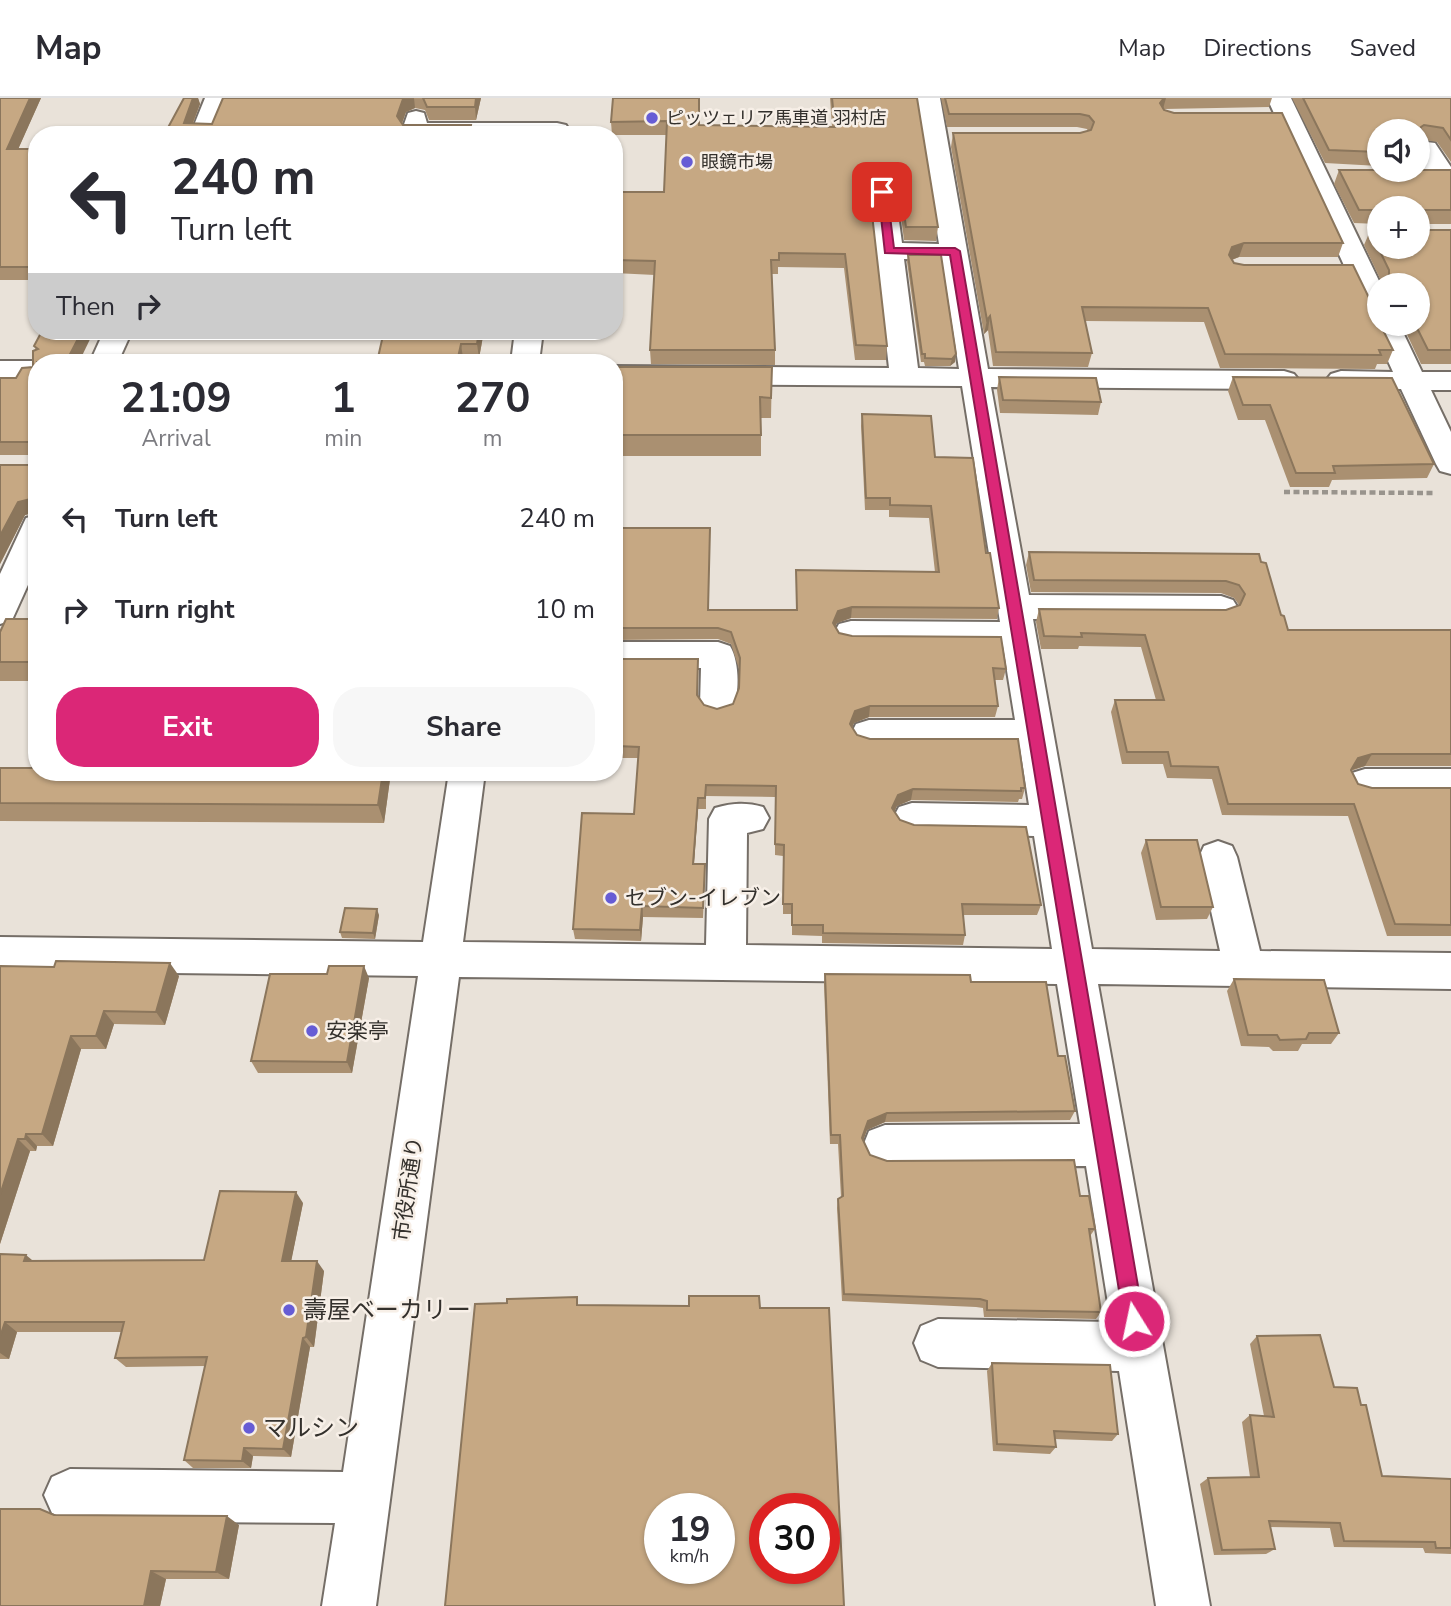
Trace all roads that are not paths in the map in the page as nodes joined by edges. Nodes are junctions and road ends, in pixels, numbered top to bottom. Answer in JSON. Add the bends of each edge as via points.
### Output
{"nodes":[{"id":1,"x":217,"y":98,"type":"edge"},
{"id":2,"x":928,"y":98,"type":"edge"},
{"id":3,"x":1276,"y":111,"type":"edge"},
{"id":4,"x":416,"y":118,"type":"dead end"},
{"id":5,"x":558,"y":124,"type":"edge"},
{"id":6,"x":206,"y":126,"type":"edge"},
{"id":7,"x":415,"y":126,"type":"edge"},
{"id":8,"x":510,"y":126,"type":"edge"},
{"id":9,"x":1302,"y":148,"type":"junction"},
{"id":10,"x":1328,"y":148,"type":"edge"},
{"id":11,"x":1430,"y":154,"type":"edge"},
{"id":12,"x":1430,"y":174,"type":"edge"},
{"id":13,"x":882,"y":192,"type":"dead end"},
{"id":14,"x":889,"y":251,"type":"junction"},
{"id":15,"x":955,"y":251,"type":"junction"},
{"id":16,"x":1367,"y":296,"type":"edge"},
{"id":17,"x":1391,"y":336,"type":"edge"},
{"id":18,"x":1196,"y":359,"type":"dead end"},
{"id":19,"x":0,"y":370,"type":"edge"},
{"id":20,"x":28,"y":370,"type":"edge"},
{"id":21,"x":623,"y":375,"type":"edge"},
{"id":22,"x":905,"y":377,"type":"junction"},
{"id":23,"x":977,"y":377,"type":"junction"},
{"id":24,"x":1300,"y":380,"type":"junction"},
{"id":25,"x":1412,"y":381,"type":"junction"},
{"id":26,"x":1451,"y":381,"type":"edge"},
{"id":27,"x":1451,"y":464,"type":"edge"},
{"id":28,"x":28,"y":547,"type":"edge"},
{"id":29,"x":1221,"y":608,"type":"edge"},
{"id":30,"x":0,"y":612,"type":"edge"},
{"id":31,"x":1017,"y":620,"type":"junction"},
{"id":32,"x":851,"y":633,"type":"edge"},
{"id":33,"x":623,"y":655,"type":"edge"},
{"id":34,"x":718,"y":705,"type":"dead end"},
{"id":35,"x":869,"y":734,"type":"dead end"},
{"id":36,"x":1036,"y":734,"type":"junction"},
{"id":37,"x":466,"y":781,"type":"edge"},
{"id":38,"x":1365,"y":783,"type":"edge"},
{"id":39,"x":1448,"y":792,"type":"edge"},
{"id":40,"x":750,"y":818,"type":"dead end"},
{"id":41,"x":912,"y":818,"type":"dead end"},
{"id":42,"x":1050,"y":821,"type":"junction"},
{"id":43,"x":1218,"y":858,"type":"dead end"},
{"id":44,"x":0,"y":954,"type":"edge"},
{"id":45,"x":440,"y":960,"type":"junction"},
{"id":46,"x":726,"y":963,"type":"junction"},
{"id":47,"x":1074,"y":967,"type":"junction"},
{"id":48,"x":1244,"y":968,"type":"junction"},
{"id":49,"x":1451,"y":971,"type":"edge"},
{"id":50,"x":1104,"y":1145,"type":"junction"},
{"id":51,"x":885,"y":1146,"type":"dead end"},
{"id":52,"x":937,"y":1343,"type":"dead end"},
{"id":53,"x":1138,"y":1346,"type":"junction"},
{"id":54,"x":70,"y":1495,"type":"dead end"},
{"id":55,"x":364,"y":1498,"type":"junction"},
{"id":56,"x":349,"y":1606,"type":"edge"},
{"id":57,"x":1183,"y":1606,"type":"edge"}],
"edges":[{"from":1,"to":6,"type":"street"},
{"from":2,"to":15,"type":"street","via":[[947,137]]},
{"from":3,"to":9,"type":"street"},
{"from":4,"to":7,"type":"street"},
{"from":5,"to":8,"type":"street"},
{"from":9,"to":10,"type":"street"},
{"from":9,"to":16,"type":"street","via":[[1327,174],[1355,234],[1345,268]]},
{"from":11,"to":12,"type":"street","via":[[1443,174]]},
{"from":13,"to":14,"type":"street"},
{"from":14,"to":15,"type":"street"},
{"from":14,"to":22,"type":"street"},
{"from":15,"to":23,"type":"street"},
{"from":17,"to":25,"type":"street"},
{"from":18,"to":24,"type":"street","via":[[1250,362]]},
{"from":19,"to":20,"type":"street"},
{"from":21,"to":22,"type":"street"},
{"from":22,"to":23,"type":"street"},
{"from":23,"to":24,"type":"street"},
{"from":23,"to":31,"type":"street"},
{"from":24,"to":25,"type":"street"},
{"from":25,"to":26,"type":"street"},
{"from":25,"to":27,"type":"street"},
{"from":28,"to":30,"type":"street"},
{"from":29,"to":31,"type":"street"},
{"from":31,"to":32,"type":"street"},
{"from":31,"to":36,"type":"street"},
{"from":33,"to":34,"type":"street","via":[[718,655]]},
{"from":35,"to":36,"type":"street"},
{"from":36,"to":42,"type":"street"},
{"from":37,"to":45,"type":"street","name":"市役所通り"},
{"from":38,"to":39,"type":"street"},
{"from":40,"to":46,"type":"street","via":[[728,818]]},
{"from":41,"to":42,"type":"street"},
{"from":42,"to":47,"type":"street"},
{"from":43,"to":48,"type":"street"},
{"from":44,"to":45,"type":"street"},
{"from":45,"to":46,"type":"street"},
{"from":45,"to":55,"type":"street","name":"市役所通り"},
{"from":46,"to":47,"type":"street"},
{"from":47,"to":48,"type":"street"},
{"from":47,"to":50,"type":"street"},
{"from":48,"to":49,"type":"street"},
{"from":50,"to":51,"type":"street"},
{"from":50,"to":53,"type":"street"},
{"from":52,"to":53,"type":"street"},
{"from":53,"to":57,"type":"street"},
{"from":54,"to":55,"type":"street"},
{"from":55,"to":56,"type":"street","name":"市役所通り"}]}
